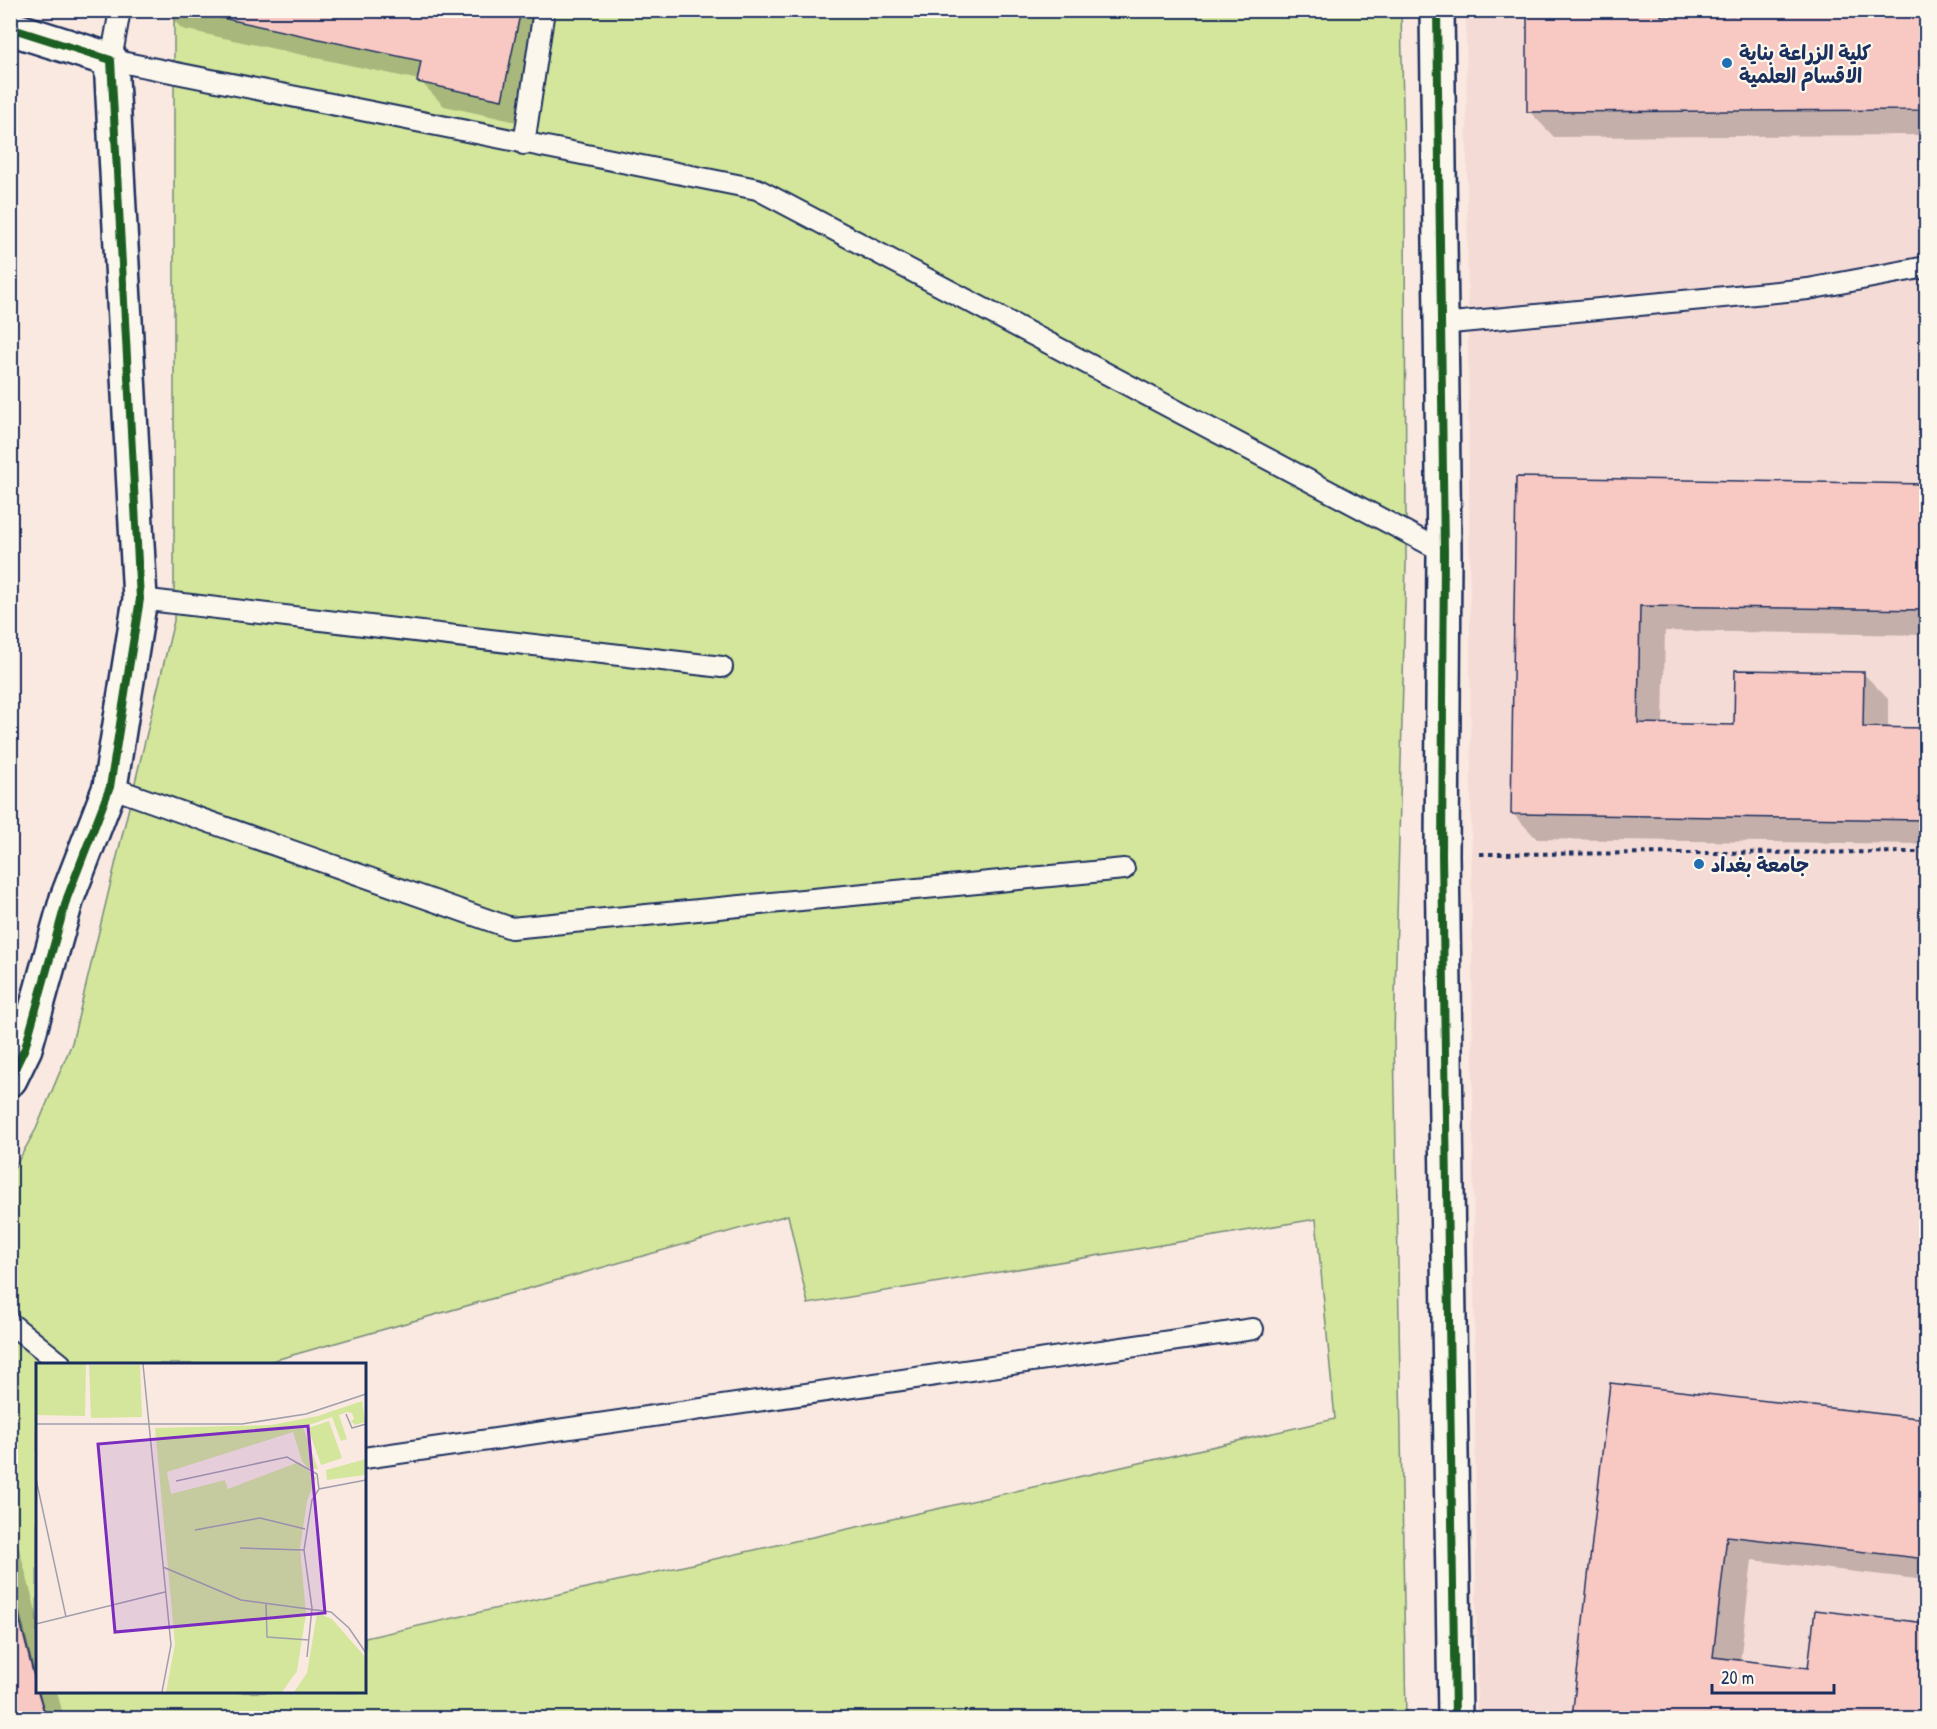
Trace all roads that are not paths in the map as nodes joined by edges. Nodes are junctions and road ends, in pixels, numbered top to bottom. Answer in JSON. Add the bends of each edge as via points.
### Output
{"nodes":[{"id":1,"x":120,"y":10,"type":"edge"},
{"id":2,"x":544,"y":10,"type":"edge"},
{"id":3,"x":1437,"y":10,"type":"edge"},
{"id":4,"x":10,"y":28,"type":"edge"},
{"id":5,"x":111,"y":60,"type":"junction"},
{"id":6,"x":524,"y":144,"type":"junction"},
{"id":7,"x":1926,"y":267,"type":"edge"},
{"id":8,"x":1441,"y":324,"type":"junction"},
{"id":9,"x":1444,"y":552,"type":"junction"},
{"id":10,"x":140,"y":599,"type":"junction"},
{"id":11,"x":722,"y":667,"type":"dead end"},
{"id":12,"x":110,"y":787,"type":"junction"},
{"id":13,"x":1124,"y":869,"type":"dead end"},
{"id":14,"x":10,"y":1079,"type":"edge"},
{"id":15,"x":10,"y":1323,"type":"edge"},
{"id":16,"x":1253,"y":1329,"type":"dead end"},
{"id":17,"x":59,"y":1363,"type":"edge"},
{"id":18,"x":366,"y":1458,"type":"edge"},
{"id":19,"x":1455,"y":1719,"type":"edge"}],
"edges":[{"from":1,"to":5,"type":"lane"},
{"from":2,"to":6,"type":"lane"},
{"from":3,"to":8,"type":"street"},
{"from":4,"to":5,"type":"street"},
{"from":5,"to":6,"type":"lane"},
{"from":5,"to":10,"type":"street"},
{"from":6,"to":9,"type":"lane","via":[[757,189]]},
{"from":7,"to":8,"type":"lane","via":[[1808,289]]},
{"from":8,"to":9,"type":"street"},
{"from":9,"to":19,"type":"street","via":[[1442,855]]},
{"from":10,"to":11,"type":"lane"},
{"from":10,"to":12,"type":"street"},
{"from":12,"to":13,"type":"lane","via":[[511,928]]},
{"from":12,"to":14,"type":"street","via":[[67,898],[25,1048]]},
{"from":15,"to":17,"type":"lane"},
{"from":16,"to":18,"type":"lane"}]}
